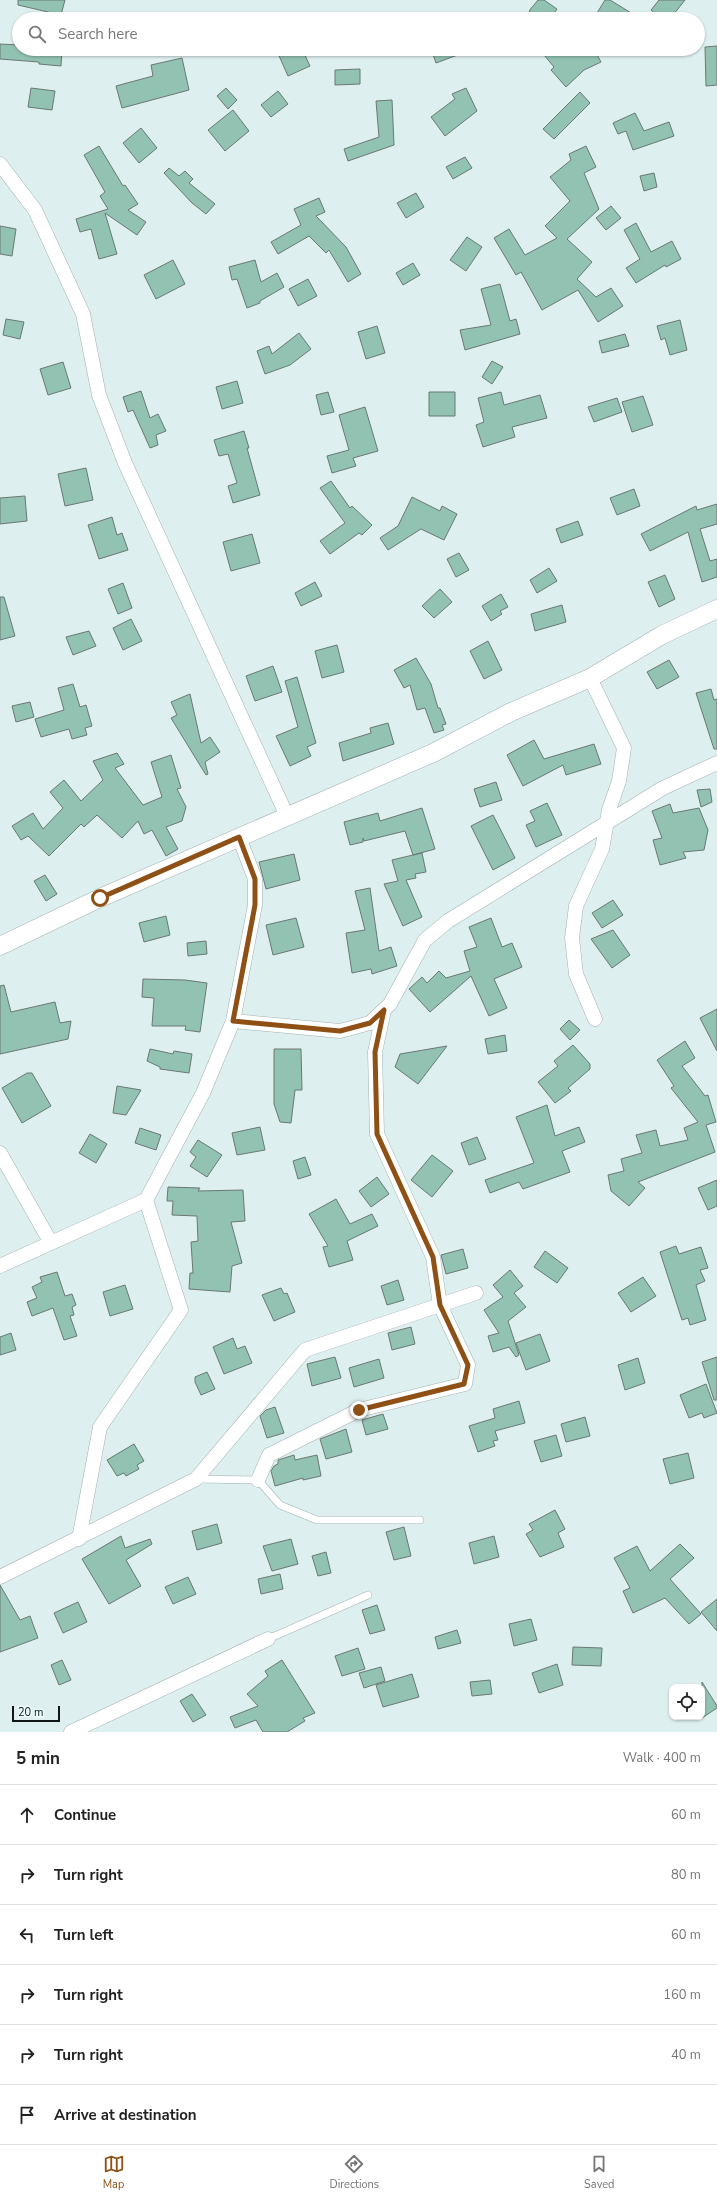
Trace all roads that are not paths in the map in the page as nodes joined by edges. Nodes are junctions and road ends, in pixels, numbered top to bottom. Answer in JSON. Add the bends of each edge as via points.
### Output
{"nodes":[{"id":1,"x":0,"y":164,"type":"edge"},
{"id":2,"x":717,"y":609,"type":"edge"},
{"id":3,"x":590,"y":678,"type":"junction"},
{"id":4,"x":717,"y":763,"type":"edge"},
{"id":5,"x":287,"y":816,"type":"junction"},
{"id":6,"x":607,"y":822,"type":"junction"},
{"id":7,"x":239,"y":837,"type":"junction"},
{"id":8,"x":0,"y":946,"type":"edge"},
{"id":9,"x":384,"y":1010,"type":"junction"},
{"id":10,"x":595,"y":1019,"type":"dead end"},
{"id":11,"x":233,"y":1021,"type":"junction"},
{"id":12,"x":0,"y":1153,"type":"edge"},
{"id":13,"x":146,"y":1200,"type":"junction"},
{"id":14,"x":51,"y":1243,"type":"junction"},
{"id":15,"x":0,"y":1266,"type":"edge"},
{"id":16,"x":476,"y":1293,"type":"dead end"},
{"id":17,"x":440,"y":1305,"type":"junction"},
{"id":18,"x":196,"y":1479,"type":"junction"},
{"id":19,"x":258,"y":1480,"type":"junction"},
{"id":20,"x":420,"y":1520,"type":"dead end"},
{"id":21,"x":79,"y":1539,"type":"junction"},
{"id":22,"x":0,"y":1577,"type":"edge"},
{"id":23,"x":368,"y":1595,"type":"dead end"},
{"id":24,"x":268,"y":1639,"type":"joint"},
{"id":25,"x":72,"y":1732,"type":"edge"}],
"edges":[{"from":1,"to":5,"type":"street","via":[[36,210],[83,314],[99,395],[125,463]]},
{"from":2,"to":3,"type":"street","via":[[662,635]]},
{"from":3,"to":5,"type":"street","via":[[511,712],[433,753]]},
{"from":3,"to":6,"type":"street","via":[[624,748],[619,781]]},
{"from":4,"to":6,"type":"street","via":[[663,788]]},
{"from":5,"to":7,"type":"street"},
{"from":6,"to":9,"type":"street","via":[[448,921],[426,940],[390,1004]]},
{"from":6,"to":10,"type":"street","via":[[602,849],[576,906],[572,938],[576,974]]},
{"from":7,"to":8,"type":"street","via":[[100,898]]},
{"from":7,"to":11,"type":"street","via":[[255,879],[255,905]]},
{"from":9,"to":11,"type":"street","via":[[370,1023],[340,1031]]},
{"from":9,"to":17,"type":"street","via":[[375,1052],[377,1134],[433,1257]]},
{"from":11,"to":13,"type":"street","via":[[200,1099]]},
{"from":12,"to":14,"type":"street"},
{"from":13,"to":14,"type":"street"},
{"from":13,"to":21,"type":"street","via":[[181,1310],[100,1427]]},
{"from":14,"to":15,"type":"street"},
{"from":16,"to":17,"type":"street"},
{"from":17,"to":18,"type":"street","via":[[305,1350]]},
{"from":17,"to":19,"type":"street","via":[[468,1365],[464,1384],[359,1410],[269,1455]]},
{"from":18,"to":19,"type":"lane"},
{"from":18,"to":21,"type":"street"},
{"from":19,"to":20,"type":"lane","via":[[280,1505],[317,1520]]},
{"from":21,"to":22,"type":"street"},
{"from":23,"to":24,"type":"lane"},
{"from":24,"to":25,"type":"street"}]}
